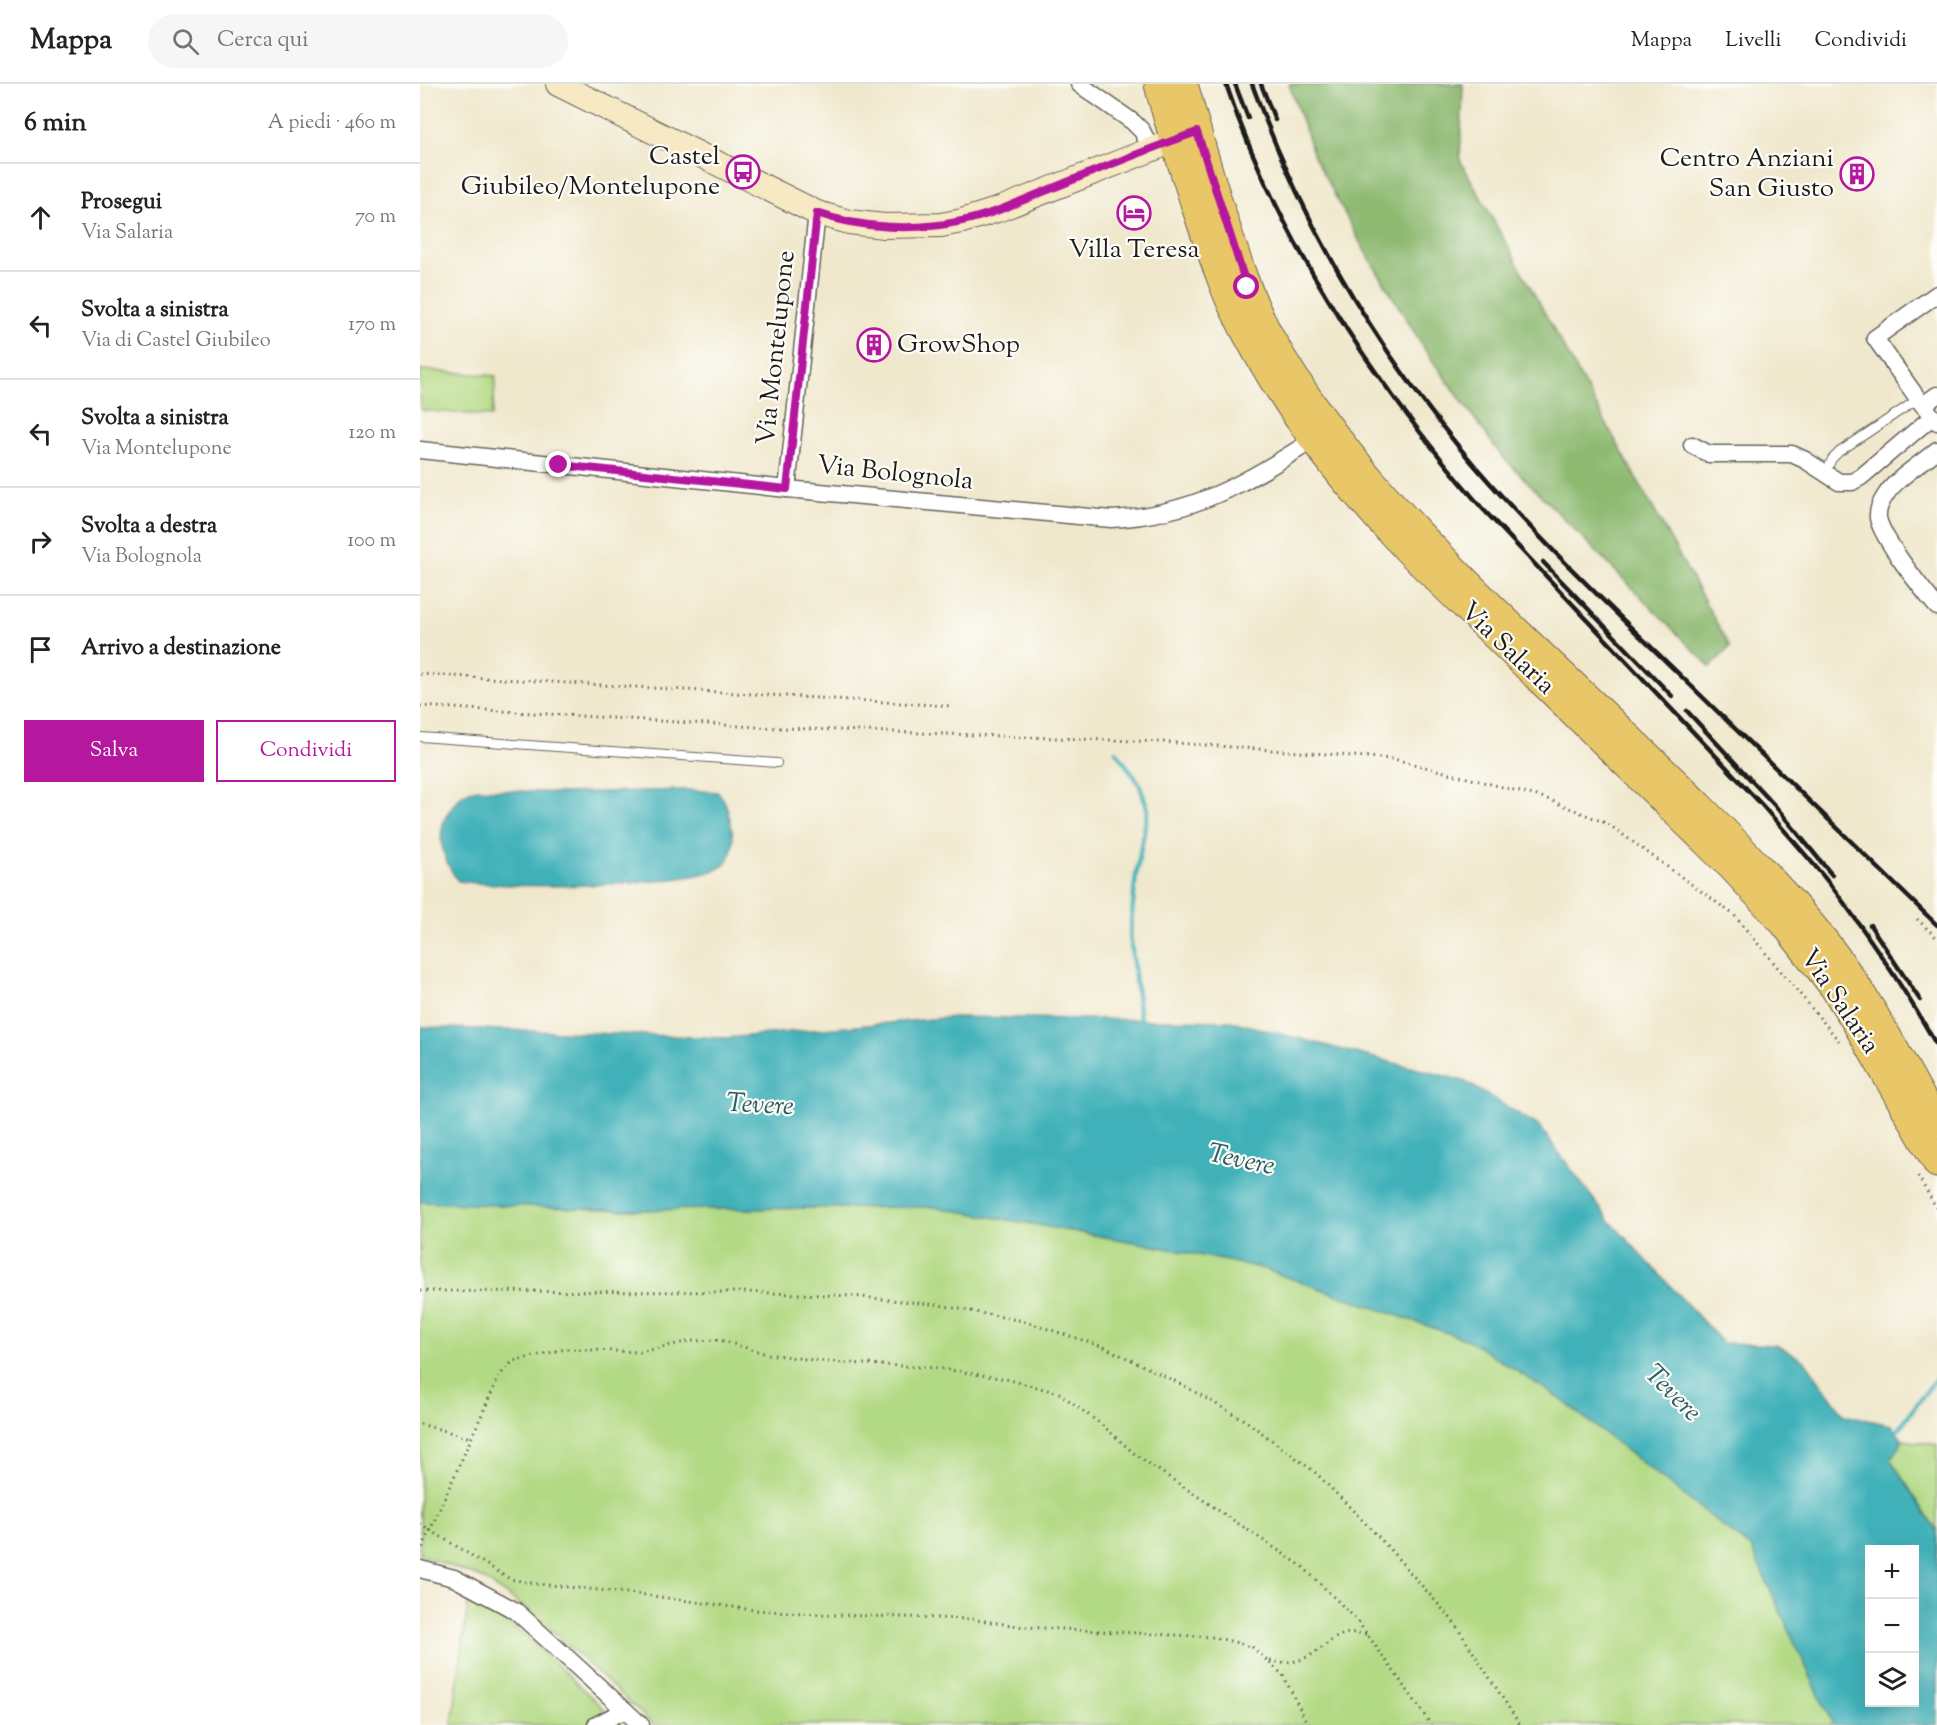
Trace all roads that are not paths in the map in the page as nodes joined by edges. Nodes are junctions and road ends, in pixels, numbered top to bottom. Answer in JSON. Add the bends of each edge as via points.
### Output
{"nodes":[{"id":1,"x":558,"y":84,"type":"edge"},
{"id":2,"x":1079,"y":84,"type":"edge"},
{"id":3,"x":1158,"y":84,"type":"edge"},
{"id":4,"x":1184,"y":84,"type":"edge"},
{"id":5,"x":1098,"y":91,"type":"edge"},
{"id":6,"x":1174,"y":140,"type":"junction"},
{"id":7,"x":817,"y":213,"type":"junction"},
{"id":8,"x":1937,"y":294,"type":"edge"},
{"id":9,"x":1937,"y":394,"type":"edge"},
{"id":10,"x":1927,"y":411,"type":"edge"},
{"id":11,"x":1313,"y":441,"type":"junction"},
{"id":12,"x":1692,"y":445,"type":"dead end"},
{"id":13,"x":420,"y":450,"type":"edge"},
{"id":14,"x":1937,"y":450,"type":"edge"},
{"id":15,"x":1825,"y":474,"type":"junction"},
{"id":16,"x":787,"y":489,"type":"junction"},
{"id":17,"x":1937,"y":607,"type":"edge"},
{"id":18,"x":420,"y":737,"type":"edge"},
{"id":19,"x":777,"y":762,"type":"dead end"},
{"id":20,"x":1937,"y":1125,"type":"edge"},
{"id":21,"x":1937,"y":1164,"type":"edge"},
{"id":22,"x":420,"y":1569,"type":"edge"},
{"id":23,"x":625,"y":1710,"type":"junction"},
{"id":24,"x":596,"y":1725,"type":"edge"},
{"id":25,"x":641,"y":1725,"type":"edge"}],
"edges":[{"from":1,"to":7,"type":"street"},
{"from":2,"to":5,"type":"street"},
{"from":3,"to":6,"type":"main road","name":"Via Salaria"},
{"from":4,"to":6,"type":"main road","name":"Via Salaria"},
{"from":5,"to":6,"type":"street","via":[[1139,128]]},
{"from":6,"to":7,"type":"street","via":[[1000,210],[962,221],[884,226]]},
{"from":6,"to":11,"type":"main road","name":"Via Salaria","via":[[1230,302],[1272,379]]},
{"from":6,"to":20,"type":"main road","name":"Via Salaria","via":[[1238,261],[1262,321],[1305,395],[1349,455],[1429,545],[1670,778],[1793,904],[1850,978]]},
{"from":7,"to":16,"type":"street","name":"Via Montelupone"},
{"from":8,"to":10,"type":"street","via":[[1875,338]]},
{"from":9,"to":10,"type":"street"},
{"from":10,"to":15,"type":"lane","via":[[1839,452]]},
{"from":10,"to":15,"type":"street","via":[[1855,480],[1839,482]]},
{"from":11,"to":16,"type":"street","name":"Via Bolognola","via":[[1223,492],[1189,506],[1136,517],[1099,519]]},
{"from":11,"to":21,"type":"main road","name":"Via Salaria","via":[[1400,543],[1732,868],[1784,924],[1833,987]]},
{"from":12,"to":15,"type":"street","via":[[1709,454],[1796,455]]},
{"from":13,"to":16,"type":"street","name":"Via Bolognola"},
{"from":14,"to":17,"type":"street","via":[[1891,489],[1878,511],[1893,547]]},
{"from":18,"to":19,"type":"lane"},
{"from":22,"to":23,"type":"street","via":[[454,1578],[516,1611]]},
{"from":23,"to":24,"type":"street"},
{"from":23,"to":25,"type":"street"}]}
